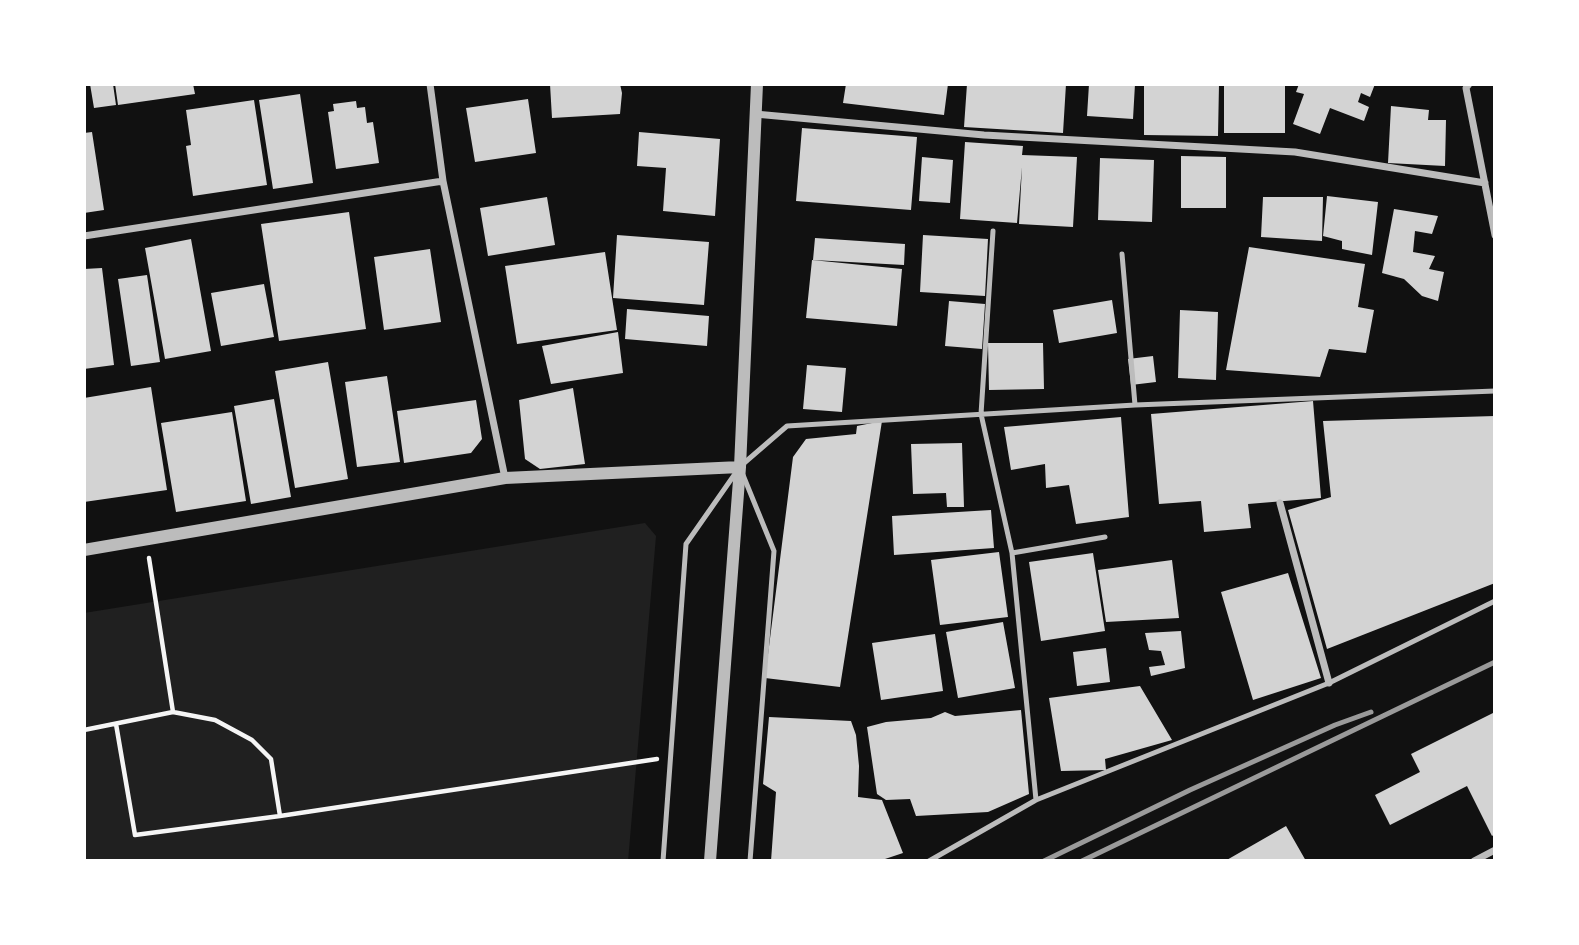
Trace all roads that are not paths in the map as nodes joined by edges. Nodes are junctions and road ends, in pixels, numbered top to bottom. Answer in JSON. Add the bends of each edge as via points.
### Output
{"nodes":[{"id":1,"x":430,"y":84,"type":"edge"},
{"id":2,"x":757,"y":84,"type":"edge"},
{"id":3,"x":1458,"y":84,"type":"edge"},
{"id":4,"x":1467,"y":86,"type":"edge"},
{"id":5,"x":754,"y":114,"type":"junction"},
{"id":6,"x":443,"y":181,"type":"junction"},
{"id":7,"x":1485,"y":183,"type":"junction"},
{"id":8,"x":993,"y":231,"type":"dead end"},
{"id":9,"x":1495,"y":235,"type":"edge"},
{"id":10,"x":84,"y":236,"type":"edge"},
{"id":11,"x":1122,"y":254,"type":"dead end"},
{"id":12,"x":1495,"y":391,"type":"edge"},
{"id":13,"x":1135,"y":405,"type":"junction"},
{"id":14,"x":981,"y":414,"type":"junction"},
{"id":15,"x":740,"y":467,"type":"junction"},
{"id":16,"x":505,"y":478,"type":"junction"},
{"id":17,"x":1280,"y":503,"type":"dead end"},
{"id":18,"x":1105,"y":537,"type":"dead end"},
{"id":19,"x":84,"y":550,"type":"edge"},
{"id":20,"x":1012,"y":553,"type":"junction"},
{"id":21,"x":1495,"y":601,"type":"edge"},
{"id":22,"x":1329,"y":683,"type":"junction"},
{"id":23,"x":1036,"y":800,"type":"junction"},
{"id":24,"x":1495,"y":850,"type":"edge"},
{"id":25,"x":663,"y":861,"type":"edge"},
{"id":26,"x":710,"y":861,"type":"edge"},
{"id":27,"x":750,"y":861,"type":"edge"},
{"id":28,"x":929,"y":861,"type":"edge"},
{"id":29,"x":1474,"y":861,"type":"edge"}],
"edges":[{"from":1,"to":6,"type":"street"},
{"from":2,"to":5,"type":"street"},
{"from":3,"to":4,"type":"street"},
{"from":4,"to":7,"type":"street"},
{"from":5,"to":7,"type":"street","via":[[984,135],[1295,152]]},
{"from":5,"to":15,"type":"street"},
{"from":6,"to":10,"type":"street"},
{"from":6,"to":16,"type":"street"},
{"from":7,"to":9,"type":"street"},
{"from":8,"to":14,"type":"lane"},
{"from":11,"to":13,"type":"lane"},
{"from":12,"to":13,"type":"lane"},
{"from":13,"to":14,"type":"lane"},
{"from":14,"to":15,"type":"lane","via":[[787,426]]},
{"from":14,"to":20,"type":"lane"},
{"from":15,"to":16,"type":"street"},
{"from":15,"to":25,"type":"lane","via":[[687,544]]},
{"from":15,"to":26,"type":"street"},
{"from":15,"to":27,"type":"lane","via":[[774,551]]},
{"from":16,"to":19,"type":"street"},
{"from":17,"to":22,"type":"street"},
{"from":18,"to":20,"type":"lane"},
{"from":20,"to":23,"type":"lane"},
{"from":21,"to":22,"type":"lane"},
{"from":22,"to":23,"type":"lane"},
{"from":23,"to":28,"type":"lane"},
{"from":24,"to":29,"type":"street"}]}
